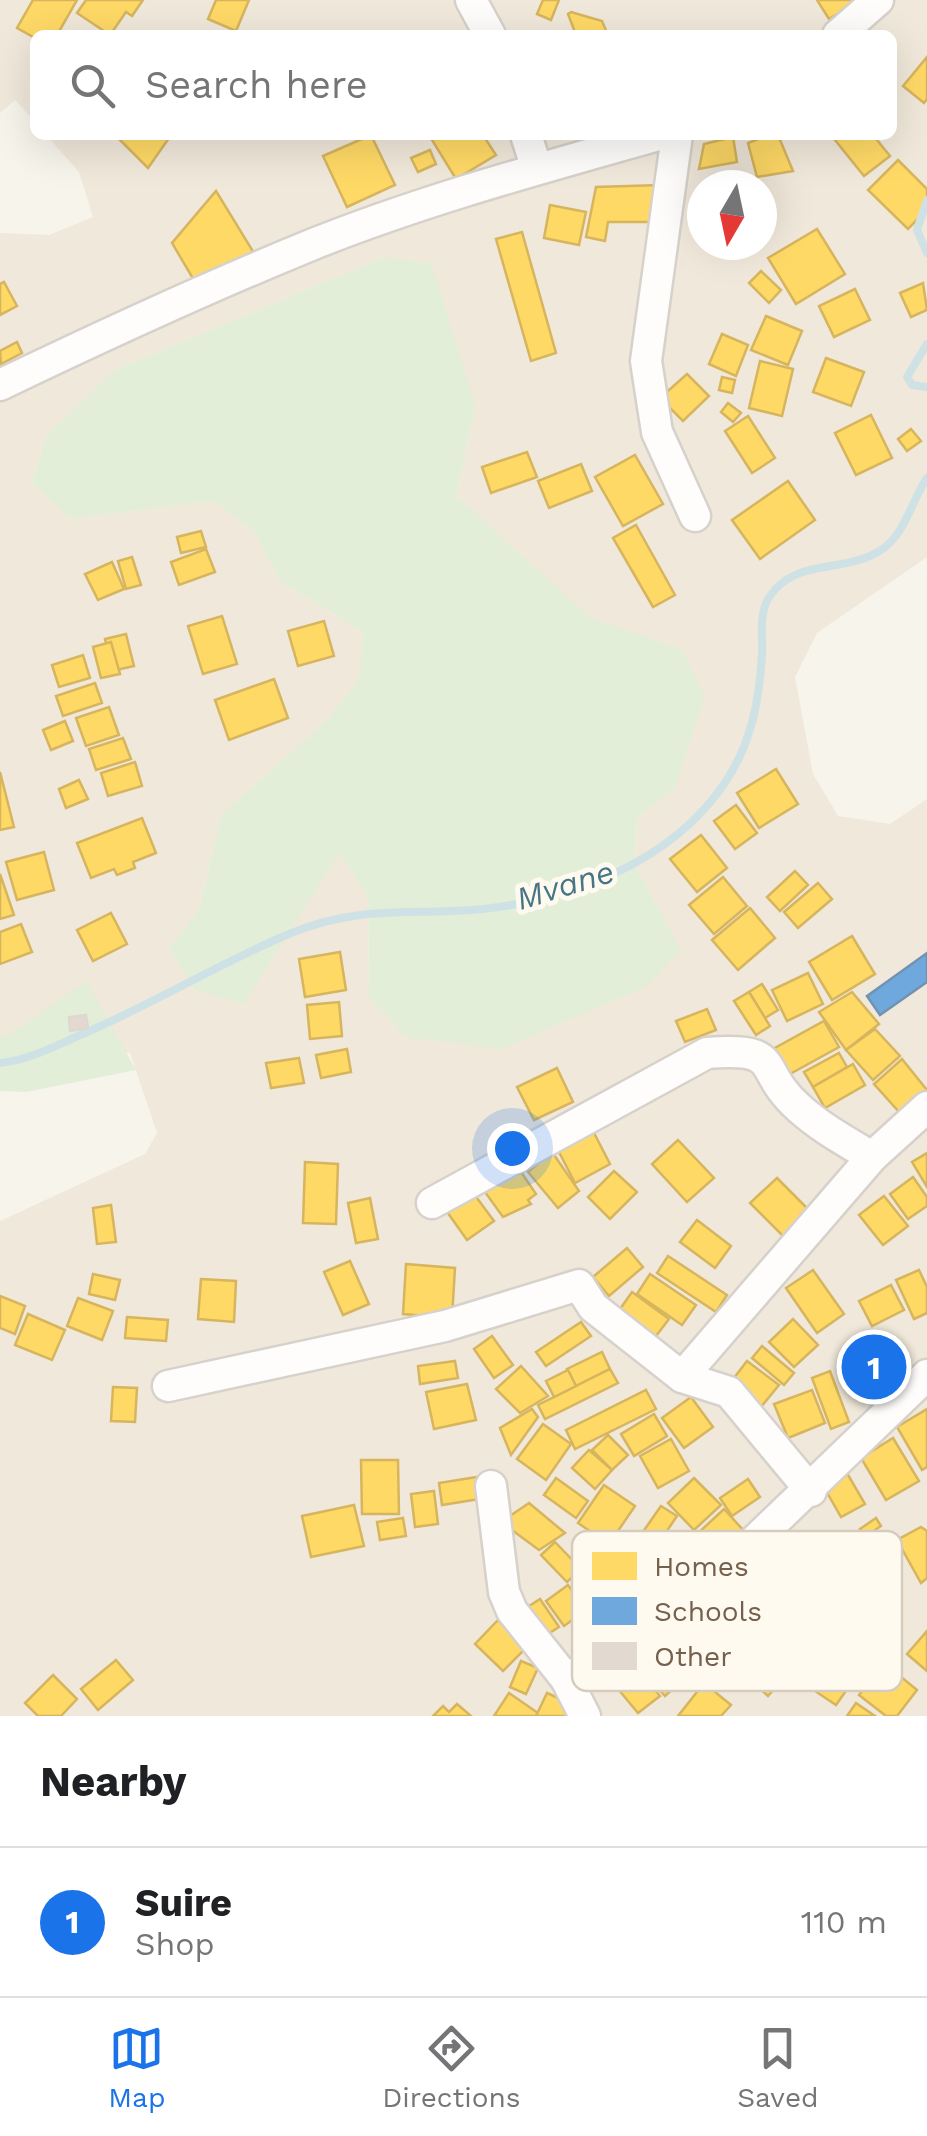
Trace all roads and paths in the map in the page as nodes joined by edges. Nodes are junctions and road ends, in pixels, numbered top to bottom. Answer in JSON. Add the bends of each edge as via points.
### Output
{"nodes":[{"id":1,"x":471,"y":0,"type":"edge"},
{"id":2,"x":878,"y":0,"type":"edge"},
{"id":3,"x":487,"y":30,"type":"edge"},
{"id":4,"x":844,"y":30,"type":"edge"},
{"id":5,"x":528,"y":140,"type":"edge"},
{"id":6,"x":640,"y":140,"type":"edge"},
{"id":7,"x":677,"y":140,"type":"edge"},
{"id":8,"x":537,"y":169,"type":"junction"},
{"id":9,"x":0,"y":385,"type":"edge"},
{"id":10,"x":695,"y":516,"type":"dead end"},
{"id":11,"x":927,"y":1107,"type":"edge"},
{"id":12,"x":872,"y":1157,"type":"junction"},
{"id":13,"x":432,"y":1203,"type":"dead end"},
{"id":14,"x":927,"y":1374,"type":"edge"},
{"id":15,"x":682,"y":1377,"type":"junction"},
{"id":16,"x":168,"y":1386,"type":"dead end"},
{"id":17,"x":492,"y":1486,"type":"dead end"},
{"id":18,"x":811,"y":1490,"type":"junction"},
{"id":19,"x":767,"y":1531,"type":"edge"},
{"id":20,"x":572,"y":1676,"type":"edge"},
{"id":21,"x":566,"y":1679,"type":"junction"},
{"id":22,"x":584,"y":1716,"type":"edge"}],
"edges":[{"from":1,"to":3,"type":"street"},
{"from":2,"to":4,"type":"street"},
{"from":5,"to":8,"type":"street"},
{"from":6,"to":8,"type":"street"},
{"from":7,"to":10,"type":"street","via":[[646,361],[657,432]]},
{"from":8,"to":9,"type":"street","via":[[314,244]]},
{"from":11,"to":12,"type":"street"},
{"from":12,"to":13,"type":"street","via":[[794,1104],[763,1058],[744,1050],[706,1053]]},
{"from":12,"to":15,"type":"street"},
{"from":14,"to":18,"type":"street"},
{"from":15,"to":16,"type":"street","via":[[593,1306],[579,1284],[445,1326]]},
{"from":15,"to":18,"type":"street","via":[[728,1392]]},
{"from":17,"to":21,"type":"street","via":[[504,1592]]},
{"from":18,"to":19,"type":"street"},
{"from":20,"to":21,"type":"street"},
{"from":21,"to":22,"type":"street"}]}
